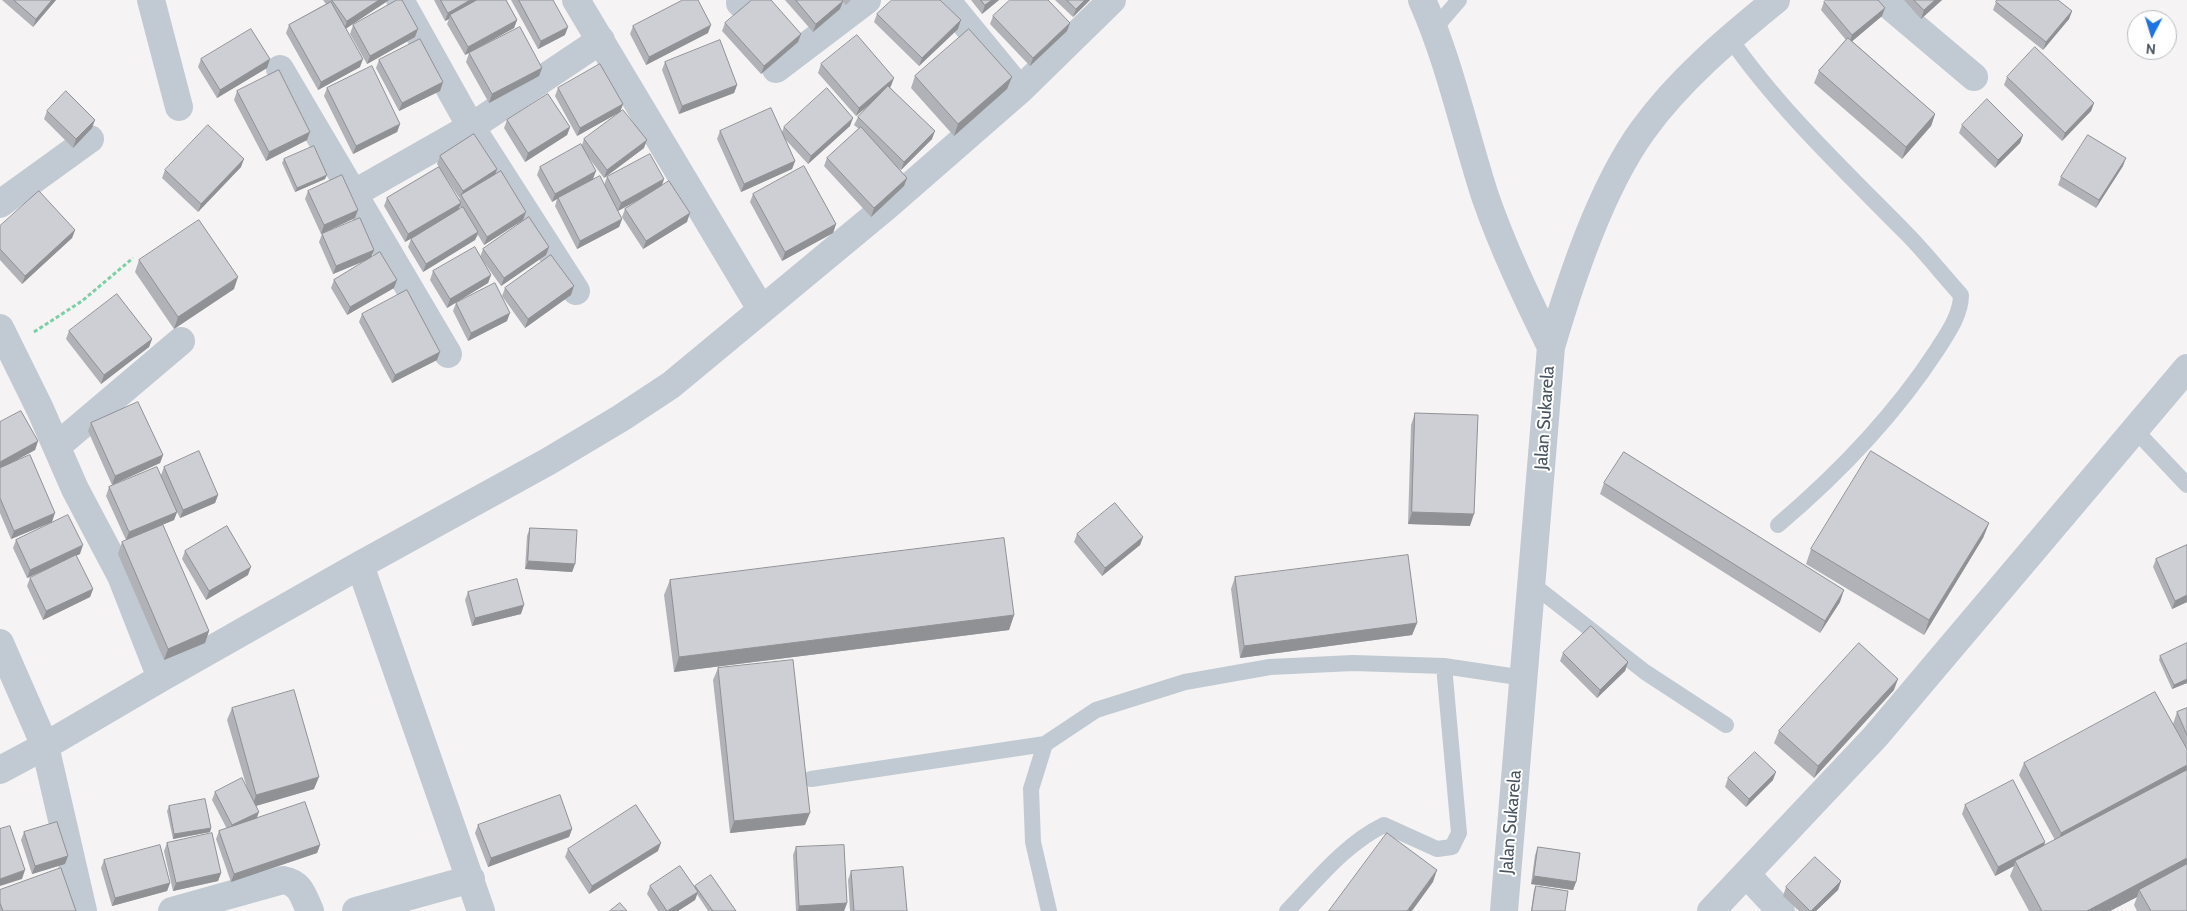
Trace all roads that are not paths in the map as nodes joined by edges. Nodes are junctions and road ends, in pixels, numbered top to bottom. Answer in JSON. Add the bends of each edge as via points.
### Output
{"nodes":[{"id":1,"x":151,"y":0,"type":"edge"},
{"id":2,"x":400,"y":0,"type":"edge"},
{"id":3,"x":576,"y":0,"type":"edge"},
{"id":4,"x":867,"y":0,"type":"edge"},
{"id":5,"x":946,"y":0,"type":"edge"},
{"id":6,"x":1112,"y":0,"type":"edge"},
{"id":7,"x":1422,"y":0,"type":"edge"},
{"id":8,"x":1460,"y":0,"type":"edge"},
{"id":9,"x":1776,"y":0,"type":"edge"},
{"id":10,"x":1886,"y":0,"type":"edge"},
{"id":11,"x":1434,"y":28,"type":"junction"},
{"id":12,"x":1729,"y":37,"type":"junction"},
{"id":13,"x":601,"y":40,"type":"junction"},
{"id":14,"x":280,"y":69,"type":"edge"},
{"id":15,"x":776,"y":70,"type":"edge"},
{"id":16,"x":1974,"y":78,"type":"dead end"},
{"id":17,"x":1020,"y":90,"type":"junction"},
{"id":18,"x":179,"y":107,"type":"dead end"},
{"id":19,"x":471,"y":127,"type":"junction"},
{"id":20,"x":90,"y":139,"type":"edge"},
{"id":21,"x":353,"y":194,"type":"junction"},
{"id":22,"x":0,"y":204,"type":"edge"},
{"id":23,"x":576,"y":291,"type":"dead end"},
{"id":24,"x":761,"y":309,"type":"junction"},
{"id":25,"x":5,"y":338,"type":"edge"},
{"id":26,"x":181,"y":341,"type":"dead end"},
{"id":27,"x":1550,"y":347,"type":"junction"},
{"id":28,"x":448,"y":354,"type":"dead end"},
{"id":29,"x":2187,"y":368,"type":"edge"},
{"id":30,"x":2135,"y":430,"type":"junction"},
{"id":31,"x":56,"y":446,"type":"junction"},
{"id":32,"x":2187,"y":485,"type":"edge"},
{"id":33,"x":1778,"y":525,"type":"dead end"},
{"id":34,"x":360,"y":565,"type":"junction"},
{"id":35,"x":1532,"y":584,"type":"junction"},
{"id":36,"x":0,"y":643,"type":"edge"},
{"id":37,"x":1444,"y":666,"type":"junction"},
{"id":38,"x":161,"y":678,"type":"junction"},
{"id":39,"x":1524,"y":678,"type":"junction"},
{"id":40,"x":1726,"y":725,"type":"dead end"},
{"id":41,"x":1045,"y":744,"type":"junction"},
{"id":42,"x":46,"y":746,"type":"junction"},
{"id":43,"x":0,"y":770,"type":"edge"},
{"id":44,"x":811,"y":780,"type":"dead end"},
{"id":45,"x":1746,"y":874,"type":"junction"},
{"id":46,"x":471,"y":879,"type":"junction"},
{"id":47,"x":1504,"y":901,"type":"edge"},
{"id":48,"x":83,"y":911,"type":"edge"},
{"id":49,"x":172,"y":911,"type":"edge"},
{"id":50,"x":310,"y":911,"type":"edge"},
{"id":51,"x":356,"y":911,"type":"edge"},
{"id":52,"x":480,"y":911,"type":"edge"},
{"id":53,"x":1049,"y":911,"type":"edge"},
{"id":54,"x":1286,"y":911,"type":"edge"},
{"id":55,"x":1483,"y":911,"type":"edge"},
{"id":56,"x":1711,"y":911,"type":"edge"},
{"id":57,"x":1781,"y":911,"type":"edge"}],
"edges":[{"from":1,"to":18,"type":"street"},
{"from":2,"to":19,"type":"street"},
{"from":3,"to":13,"type":"street"},
{"from":4,"to":15,"type":"street"},
{"from":5,"to":17,"type":"street"},
{"from":6,"to":17,"type":"street"},
{"from":7,"to":11,"type":"street"},
{"from":8,"to":11,"type":"lane"},
{"from":9,"to":12,"type":"street","name":"Jalan Sukarela"},
{"from":10,"to":16,"type":"street"},
{"from":11,"to":27,"type":"street","via":[[1486,197],[1516,275]]},
{"from":12,"to":27,"type":"street","name":"Jalan Sukarela","via":[[1668,99],[1642,131],[1618,171],[1566,294]]},
{"from":12,"to":33,"type":"lane","via":[[1754,72],[1961,295],[1959,311],[1917,381],[1871,436],[1810,498]]},
{"from":13,"to":19,"type":"street"},
{"from":13,"to":24,"type":"street"},
{"from":14,"to":21,"type":"street"},
{"from":17,"to":24,"type":"street","via":[[887,206]]},
{"from":19,"to":21,"type":"street"},
{"from":19,"to":23,"type":"street"},
{"from":20,"to":22,"type":"street"},
{"from":21,"to":28,"type":"street"},
{"from":24,"to":34,"type":"street","via":[[671,385],[621,418]]},
{"from":25,"to":31,"type":"street"},
{"from":26,"to":31,"type":"street"},
{"from":27,"to":35,"type":"street","name":"Jalan Sukarela"},
{"from":29,"to":30,"type":"street"},
{"from":30,"to":32,"type":"lane"},
{"from":30,"to":45,"type":"street","via":[[1876,737]]},
{"from":31,"to":38,"type":"street","via":[[121,576]]},
{"from":34,"to":38,"type":"street"},
{"from":34,"to":46,"type":"street"},
{"from":35,"to":39,"type":"street","name":"Jalan Sukarela"},
{"from":35,"to":40,"type":"lane","via":[[1644,672]]},
{"from":36,"to":42,"type":"street"},
{"from":37,"to":39,"type":"lane"},
{"from":37,"to":41,"type":"lane","via":[[1353,663],[1270,667],[1185,682],[1096,710]]},
{"from":37,"to":54,"type":"lane","via":[[1459,833],[1452,846],[1437,849],[1384,825],[1352,844]]},
{"from":38,"to":42,"type":"street"},
{"from":39,"to":47,"type":"street","name":"Jalan Sukarela"},
{"from":41,"to":44,"type":"lane"},
{"from":41,"to":53,"type":"lane","via":[[1031,789],[1032,842]]},
{"from":42,"to":43,"type":"street"},
{"from":42,"to":48,"type":"street"},
{"from":45,"to":56,"type":"street"},
{"from":45,"to":57,"type":"street"},
{"from":46,"to":51,"type":"street"},
{"from":46,"to":52,"type":"street"},
{"from":47,"to":55,"type":"street"},
{"from":49,"to":50,"type":"street","via":[[283,880],[298,886]]}]}
